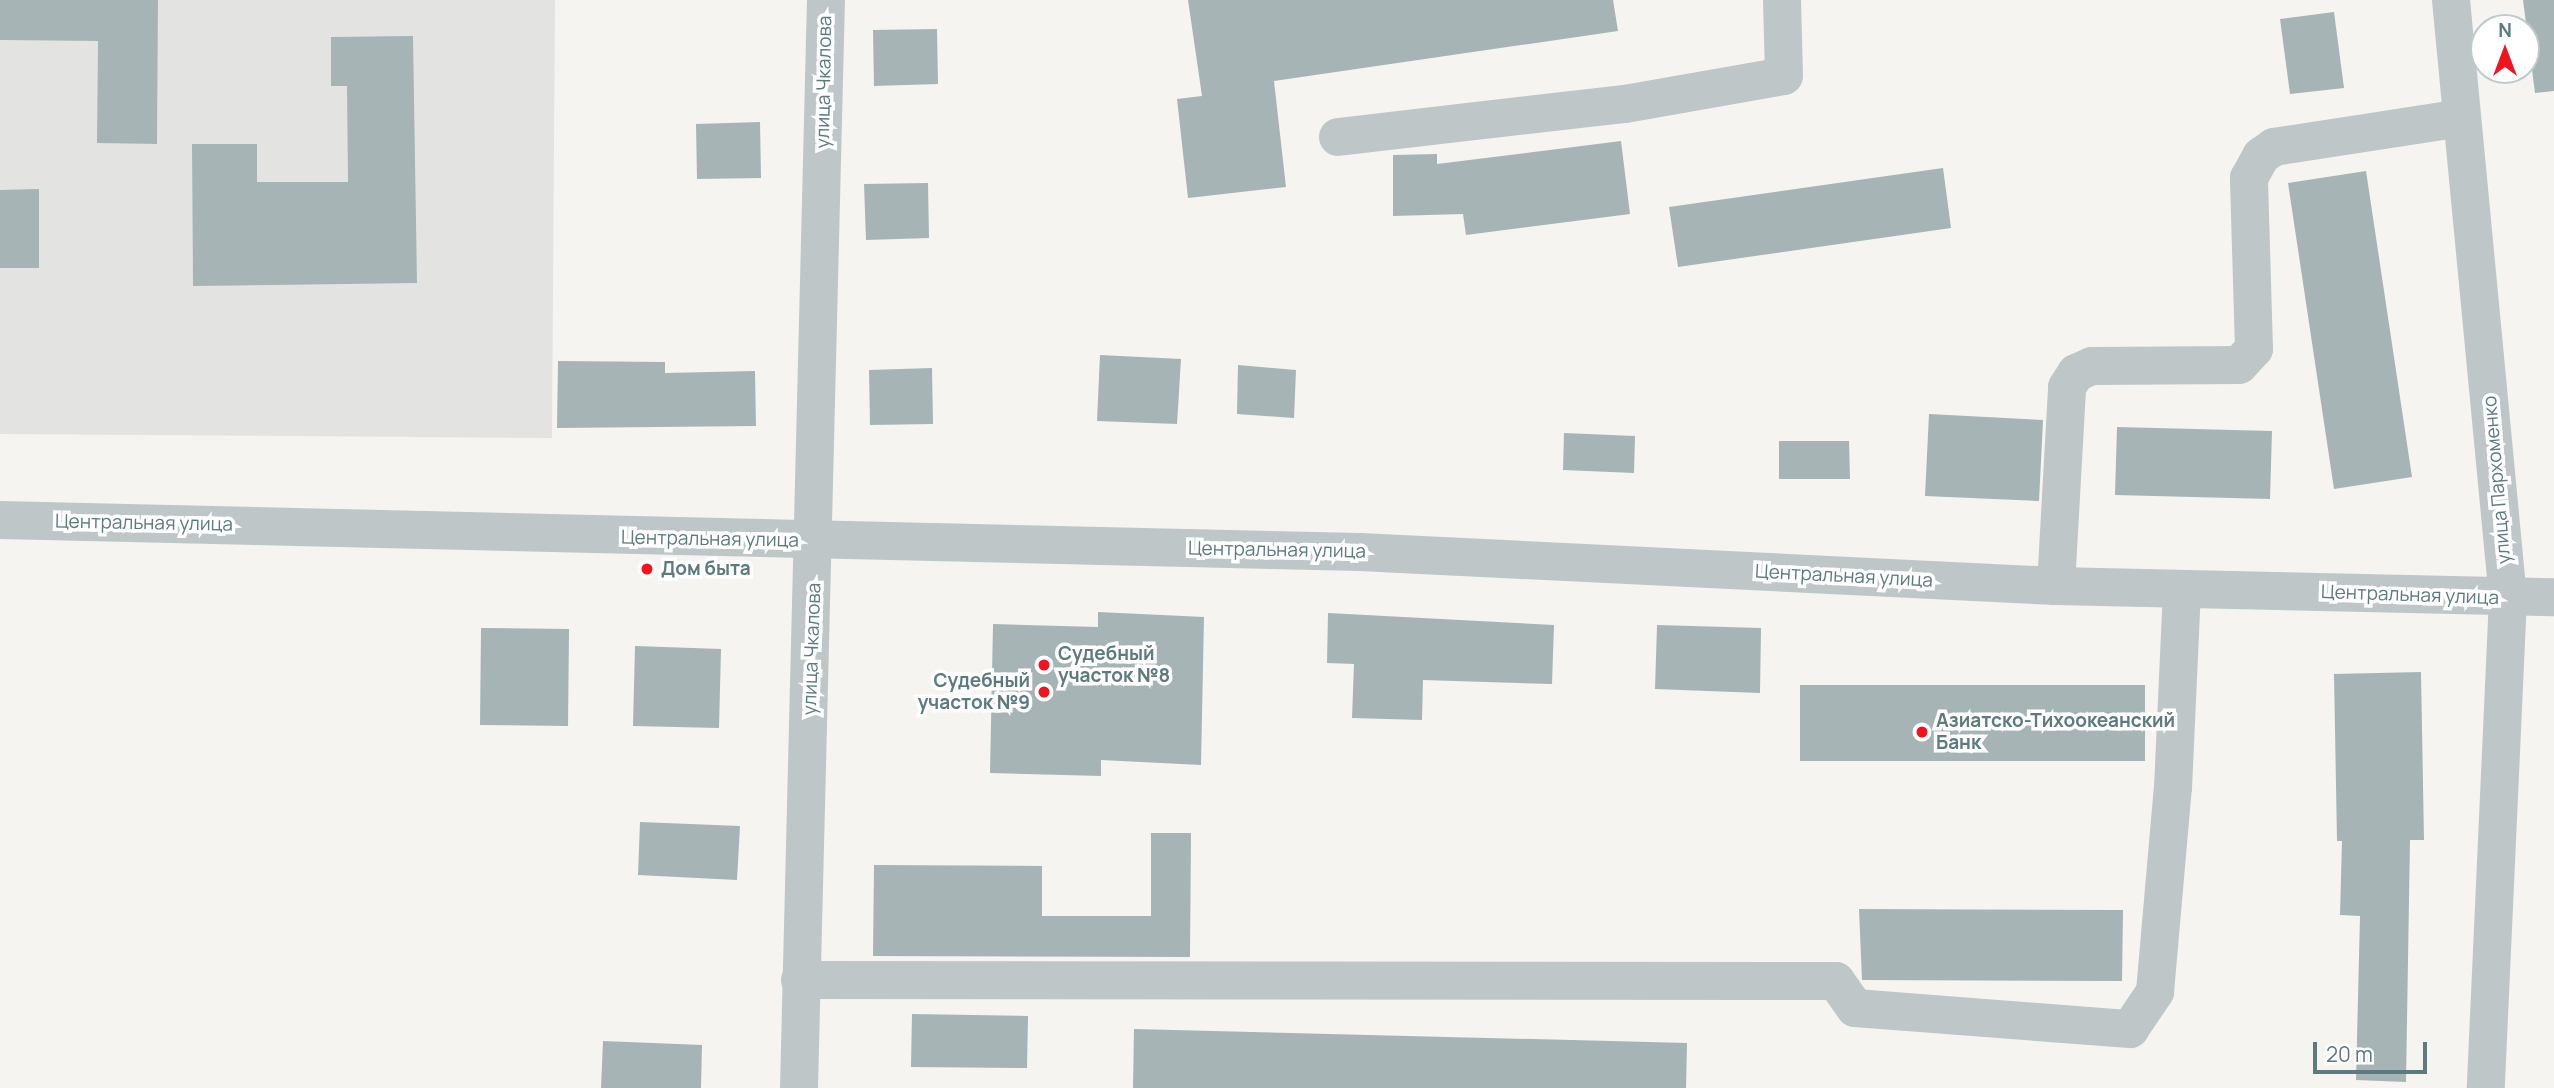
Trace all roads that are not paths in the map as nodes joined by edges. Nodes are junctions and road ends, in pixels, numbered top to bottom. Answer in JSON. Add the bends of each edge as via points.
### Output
{"nodes":[{"id":1,"x":826,"y":0,"type":"edge"},
{"id":2,"x":1782,"y":0,"type":"edge"},
{"id":3,"x":2451,"y":0,"type":"edge"},
{"id":4,"x":2462,"y":118,"type":"junction"},
{"id":5,"x":1338,"y":137,"type":"dead end"},
{"id":6,"x":0,"y":520,"type":"edge"},
{"id":7,"x":816,"y":542,"type":"junction"},
{"id":8,"x":2056,"y":586,"type":"junction"},
{"id":9,"x":2182,"y":589,"type":"junction"},
{"id":10,"x":2554,"y":597,"type":"edge"},
{"id":11,"x":2508,"y":598,"type":"junction"},
{"id":12,"x":800,"y":980,"type":"junction"},
{"id":13,"x":799,"y":1088,"type":"edge"},
{"id":14,"x":2486,"y":1088,"type":"edge"}],
"edges":[{"from":1,"to":7,"type":"street","name":"улица Чкалова"},
{"from":2,"to":5,"type":"street","via":[[1784,76],[1625,104]]},
{"from":3,"to":4,"type":"street","name":"улица Пархоменко"},
{"from":4,"to":8,"type":"street","via":[[2274,147],[2261,156],[2249,178],[2254,349],[2239,365],[2092,366],[2076,373],[2067,387]]},
{"from":4,"to":11,"type":"street","name":"улица Пархоменко"},
{"from":6,"to":7,"type":"street","name":"Центральная улица"},
{"from":7,"to":8,"type":"street","name":"Центральная улица","via":[[1360,552]]},
{"from":7,"to":12,"type":"street","name":"улица Чкалова"},
{"from":8,"to":9,"type":"street","name":"Центральная улица"},
{"from":9,"to":11,"type":"street","name":"Центральная улица"},
{"from":9,"to":12,"type":"street","via":[[2173,788],[2155,992],[2130,1029],[1855,1008],[1836,981]]},
{"from":10,"to":11,"type":"street","name":"Центральная улица"},
{"from":11,"to":14,"type":"street","name":"улица Пархоменко"},
{"from":12,"to":13,"type":"street","name":"улица Чкалова"}]}
